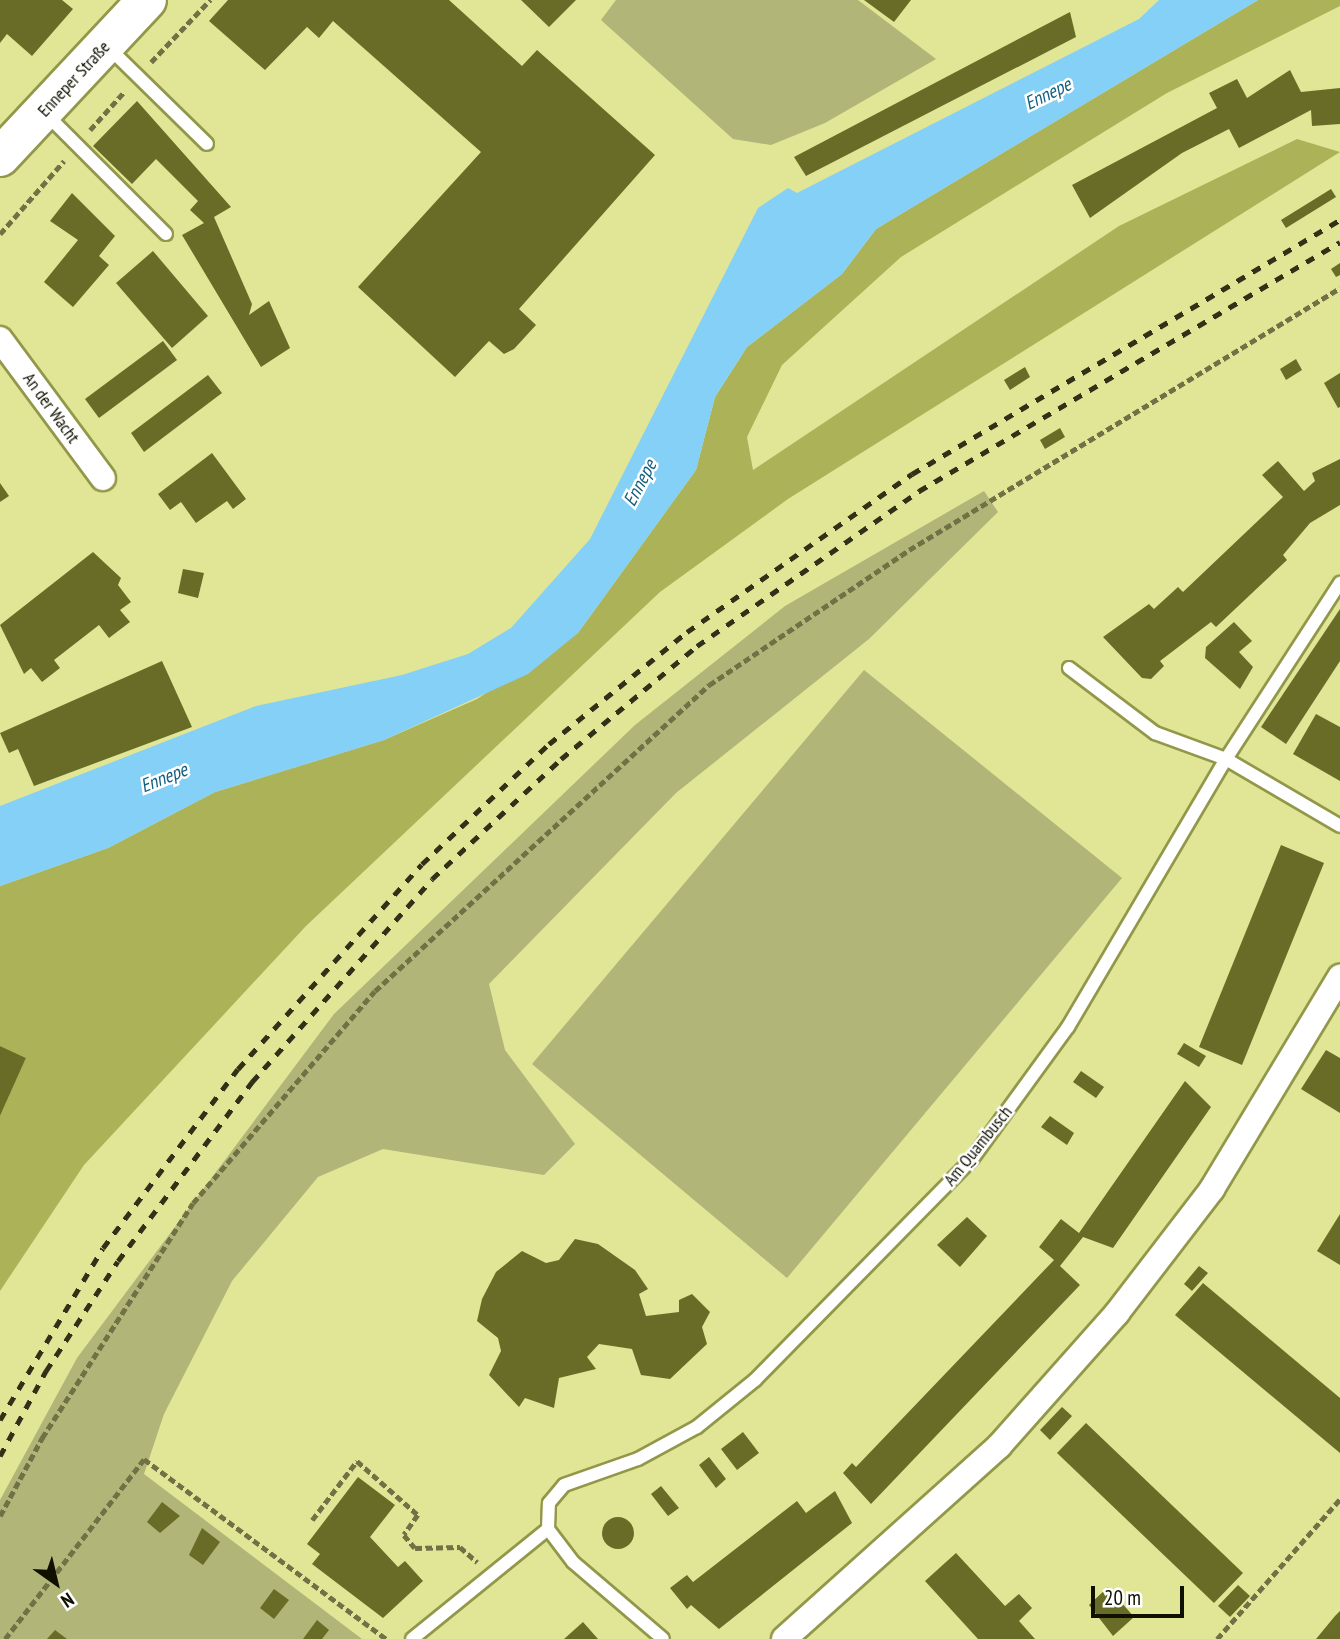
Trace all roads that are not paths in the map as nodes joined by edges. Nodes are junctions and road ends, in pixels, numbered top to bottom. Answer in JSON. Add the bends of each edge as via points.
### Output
{"nodes":[{"id":1,"x":147,"y":0,"type":"edge"},
{"id":2,"x":106,"y":46,"type":"junction"},
{"id":3,"x":44,"y":112,"type":"junction"},
{"id":4,"x":207,"y":144,"type":"dead end"},
{"id":5,"x":0,"y":158,"type":"edge"},
{"id":6,"x":166,"y":234,"type":"dead end"},
{"id":7,"x":0,"y":339,"type":"edge"},
{"id":8,"x":103,"y":478,"type":"dead end"},
{"id":9,"x":1340,"y":583,"type":"edge"},
{"id":10,"x":1069,"y":668,"type":"dead end"},
{"id":11,"x":1226,"y":759,"type":"junction"},
{"id":12,"x":1340,"y":826,"type":"edge"},
{"id":13,"x":1340,"y":977,"type":"edge"},
{"id":14,"x":548,"y":1529,"type":"junction"},
{"id":15,"x":412,"y":1639,"type":"edge"},
{"id":16,"x":663,"y":1639,"type":"edge"},
{"id":17,"x":784,"y":1639,"type":"edge"}],
"edges":[{"from":1,"to":2,"type":"main road","name":"Enneper Straße"},
{"from":2,"to":3,"type":"main road","name":"Enneper Straße"},
{"from":2,"to":4,"type":"lane"},
{"from":3,"to":5,"type":"main road","name":"Enneper Straße"},
{"from":3,"to":6,"type":"lane"},
{"from":7,"to":8,"type":"street","name":"An der Wacht"},
{"from":9,"to":11,"type":"lane","name":"Am Quambusch"},
{"from":10,"to":11,"type":"lane","via":[[1154,733]]},
{"from":11,"to":12,"type":"lane"},
{"from":11,"to":14,"type":"lane","name":"Am Quambusch","via":[[1068,1027],[972,1159],[755,1380],[697,1427],[650,1453],[565,1485],[549,1503]]},
{"from":13,"to":17,"type":"street","via":[[1212,1189],[1117,1313],[999,1446]]},
{"from":14,"to":15,"type":"lane","via":[[489,1572]]},
{"from":14,"to":16,"type":"lane","via":[[573,1562]]}]}
